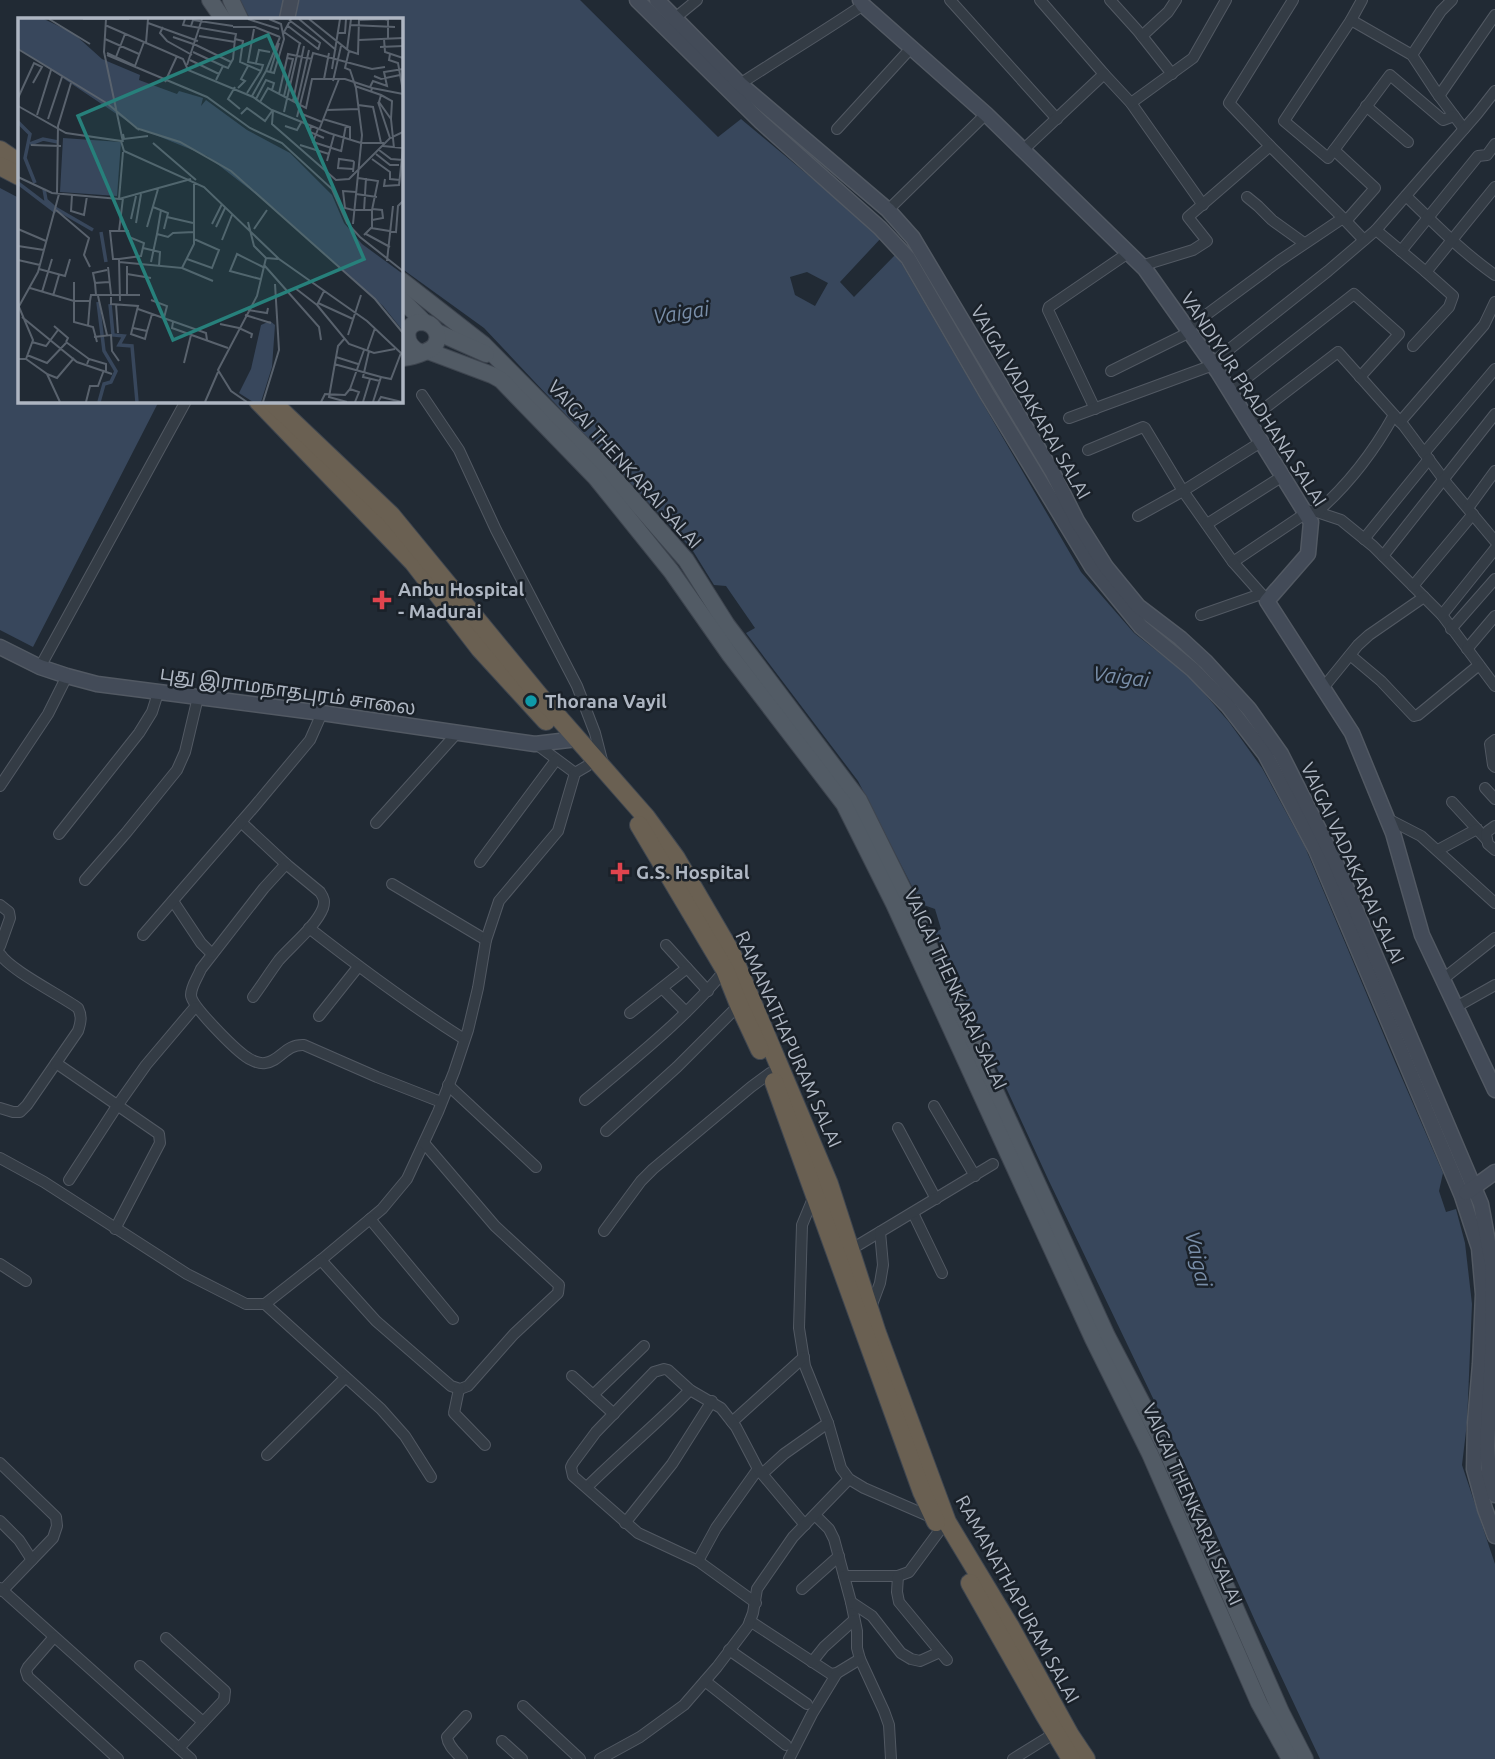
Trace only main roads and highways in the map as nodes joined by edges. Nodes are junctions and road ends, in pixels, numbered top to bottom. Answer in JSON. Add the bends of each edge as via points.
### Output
{"nodes":[{"id":1,"x":210,"y":0,"type":"edge"},
{"id":2,"x":230,"y":0,"type":"edge"},
{"id":3,"x":222,"y":18,"type":"edge"},
{"id":4,"x":239,"y":18,"type":"edge"},
{"id":5,"x":0,"y":150,"type":"edge"},
{"id":6,"x":18,"y":162,"type":"edge"},
{"id":7,"x":0,"y":166,"type":"edge"},
{"id":8,"x":18,"y":175,"type":"edge"},
{"id":9,"x":402,"y":281,"type":"edge"},
{"id":10,"x":402,"y":301,"type":"edge"},
{"id":11,"x":414,"y":327,"type":"edge"},
{"id":12,"x":424,"y":352,"type":"junction"},
{"id":13,"x":402,"y":358,"type":"edge"},
{"id":14,"x":497,"y":359,"type":"junction"},
{"id":15,"x":259,"y":402,"type":"edge"},
{"id":16,"x":272,"y":402,"type":"edge"},
{"id":17,"x":570,"y":740,"type":"junction"},
{"id":18,"x":608,"y":780,"type":"junction"},
{"id":19,"x":1071,"y":1759,"type":"edge"},
{"id":20,"x":1086,"y":1759,"type":"edge"},
{"id":21,"x":1290,"y":1759,"type":"edge"},
{"id":22,"x":1306,"y":1759,"type":"edge"}],
"edges":[{"from":1,"to":3,"type":"main road"},
{"from":2,"to":4,"type":"main road"},
{"from":5,"to":6,"type":"highway"},
{"from":7,"to":8,"type":"highway"},
{"from":9,"to":14,"type":"main road","name":"VAIGAI THENKARAI SALAI"},
{"from":10,"to":11,"type":"main road","name":"VAIGAI THENKARAI SALAI"},
{"from":11,"to":12,"type":"main road","via":[[409,345]]},
{"from":11,"to":12,"type":"main road","via":[[437,341]]},
{"from":11,"to":14,"type":"main road","name":"VAIGAI THENKARAI SALAI"},
{"from":12,"to":13,"type":"main road"},
{"from":12,"to":21,"type":"main road","name":"VAIGAI THENKARAI SALAI","via":[[501,380],[596,478],[844,804],[1150,1454],[1259,1703]]},
{"from":14,"to":22,"type":"main road","name":"VAIGAI THENKARAI SALAI","via":[[604,466],[686,559],[727,625],[859,800],[1107,1336],[1165,1447],[1275,1699]]},
{"from":15,"to":17,"type":"highway","name":"RAMANATHAPURAM SALAI","via":[[412,562],[481,649]]},
{"from":16,"to":17,"type":"highway","name":"RAMANATHAPURAM SALAI","via":[[391,515],[538,694]]},
{"from":17,"to":18,"type":"highway","name":"RAMANATHAPURAM SALAI"},
{"from":17,"to":18,"type":"highway","name":"RAMANATHAPURAM SALAI","via":[[581,769]]},
{"from":18,"to":19,"type":"highway","name":"RAMANATHAPURAM SALAI","via":[[725,970],[770,1073],[922,1492]]},
{"from":18,"to":20,"type":"highway","name":"RAMANATHAPURAM SALAI","via":[[646,817],[676,858],[732,954],[829,1184],[947,1522]]}]}
